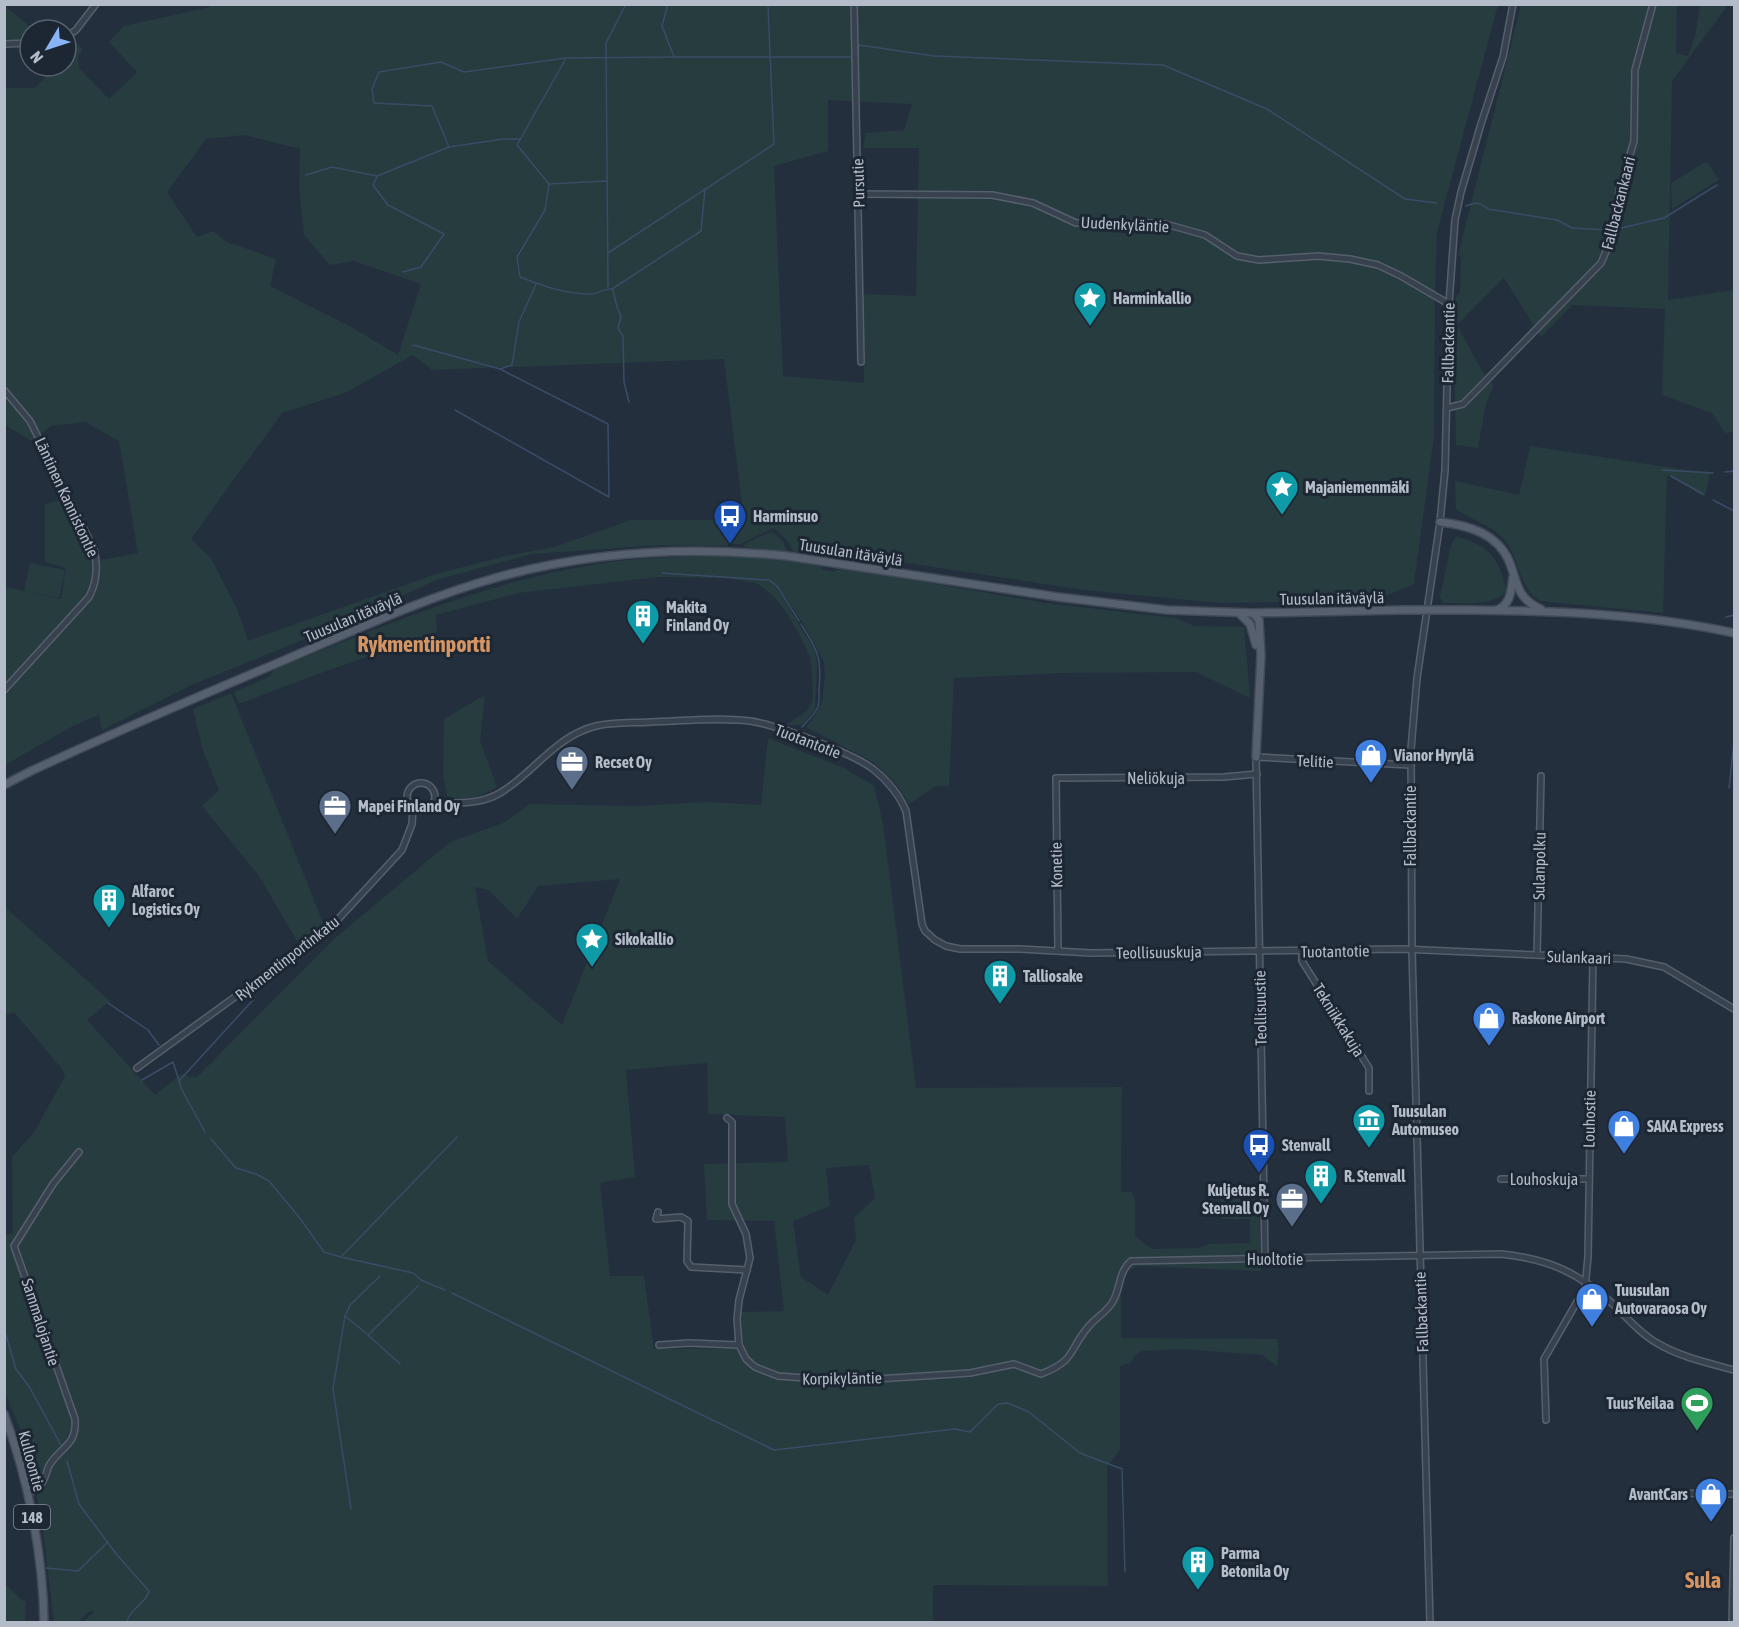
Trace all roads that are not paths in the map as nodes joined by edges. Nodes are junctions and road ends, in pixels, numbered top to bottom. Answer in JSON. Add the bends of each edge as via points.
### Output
{"nodes":[{"id":1,"x":96,"y":4,"type":"edge"},
{"id":2,"x":854,"y":4,"type":"edge"},
{"id":3,"x":1513,"y":4,"type":"edge"},
{"id":4,"x":1653,"y":4,"type":"edge"},
{"id":5,"x":78,"y":27,"type":"edge"},
{"id":6,"x":859,"y":195,"type":"junction"},
{"id":7,"x":1449,"y":304,"type":"junction"},
{"id":8,"x":861,"y":362,"type":"dead end"},
{"id":9,"x":4,"y":390,"type":"edge"},
{"id":10,"x":1447,"y":408,"type":"junction"},
{"id":11,"x":1440,"y":522,"type":"junction"},
{"id":12,"x":1513,"y":577,"type":"junction"},
{"id":13,"x":1496,"y":610,"type":"junction"},
{"id":14,"x":1544,"y":610,"type":"junction"},
{"id":15,"x":1278,"y":612,"type":"junction"},
{"id":16,"x":1239,"y":613,"type":"junction"},
{"id":17,"x":1253,"y":613,"type":"junction"},
{"id":18,"x":1734,"y":633,"type":"edge"},
{"id":19,"x":1260,"y":687,"type":"junction"},
{"id":20,"x":4,"y":690,"type":"edge"},
{"id":21,"x":1257,"y":758,"type":"junction"},
{"id":22,"x":1410,"y":765,"type":"junction"},
{"id":23,"x":1257,"y":774,"type":"junction"},
{"id":24,"x":1541,"y":776,"type":"dead end"},
{"id":25,"x":1056,"y":778,"type":"joint"},
{"id":26,"x":4,"y":785,"type":"edge"},
{"id":27,"x":434,"y":794,"type":"junction"},
{"id":28,"x":433,"y":803,"type":"junction"},
{"id":29,"x":449,"y":803,"type":"junction"},
{"id":30,"x":413,"y":808,"type":"junction"},
{"id":31,"x":422,"y":811,"type":"junction"},
{"id":32,"x":412,"y":824,"type":"junction"},
{"id":33,"x":1412,"y":950,"type":"junction"},
{"id":34,"x":1058,"y":951,"type":"junction"},
{"id":35,"x":1259,"y":951,"type":"junction"},
{"id":36,"x":1302,"y":952,"type":"junction"},
{"id":37,"x":1538,"y":955,"type":"junction"},
{"id":38,"x":1593,"y":958,"type":"junction"},
{"id":39,"x":1734,"y":1009,"type":"edge"},
{"id":40,"x":136,"y":1068,"type":"dead end"},
{"id":41,"x":1369,"y":1091,"type":"dead end"},
{"id":42,"x":727,"y":1118,"type":"dead end"},
{"id":43,"x":79,"y":1152,"type":"dead end"},
{"id":44,"x":1501,"y":1179,"type":"dead end"},
{"id":45,"x":1588,"y":1179,"type":"junction"},
{"id":46,"x":658,"y":1212,"type":"dead end"},
{"id":47,"x":1419,"y":1256,"type":"junction"},
{"id":48,"x":1265,"y":1258,"type":"junction"},
{"id":49,"x":1131,"y":1261,"type":"joint"},
{"id":50,"x":747,"y":1270,"type":"junction"},
{"id":51,"x":1585,"y":1281,"type":"junction"},
{"id":52,"x":659,"y":1345,"type":"dead end"},
{"id":53,"x":739,"y":1345,"type":"junction"},
{"id":54,"x":1734,"y":1370,"type":"edge"},
{"id":55,"x":4,"y":1414,"type":"edge"},
{"id":56,"x":1546,"y":1420,"type":"dead end"},
{"id":57,"x":1665,"y":1493,"type":"dead end"},
{"id":58,"x":28,"y":1494,"type":"junction"},
{"id":59,"x":1734,"y":1494,"type":"edge"},
{"id":60,"x":1734,"y":1538,"type":"edge"},
{"id":61,"x":44,"y":1623,"type":"edge"},
{"id":62,"x":1430,"y":1623,"type":"edge"},
{"id":63,"x":1732,"y":1623,"type":"edge"}],
"edges":[{"from":1,"to":5,"type":"street"},
{"from":2,"to":6,"type":"street","name":"Pursutie"},
{"from":3,"to":7,"type":"street","name":"Fallbackantie","via":[[1503,57],[1461,192]]},
{"from":4,"to":10,"type":"street","name":"Fallbackankaari","via":[[1635,70],[1634,141],[1619,191],[1610,242],[1601,263],[1475,392],[1462,404]]},
{"from":6,"to":7,"type":"street","name":"Uudenkyläntie","via":[[992,195],[1033,203],[1076,223],[1162,223],[1205,235],[1237,256],[1259,260],[1318,256],[1378,266]]},
{"from":6,"to":8,"type":"street","name":"Pursutie"},
{"from":7,"to":10,"type":"street","name":"Fallbackantie"},
{"from":9,"to":20,"type":"street","name":"Läntinen Kannistontie","via":[[30,421],[94,549],[97,564],[88,597]]},
{"from":10,"to":11,"type":"street","name":"Fallbackantie"},
{"from":11,"to":12,"type":"main road","via":[[1468,527],[1490,537],[1506,555]]},
{"from":11,"to":22,"type":"street","name":"Fallbackantie","via":[[1417,678]]},
{"from":12,"to":13,"type":"main road","via":[[1509,600]]},
{"from":12,"to":14,"type":"main road","via":[[1523,597]]},
{"from":13,"to":14,"type":"main road","name":"Tuusulan itäväylä"},
{"from":13,"to":15,"type":"main road","name":"Tuusulan itäväylä","bridge":true},
{"from":14,"to":18,"type":"main road","name":"Tuusulan itäväylä","via":[[1626,616]]},
{"from":15,"to":17,"type":"main road","name":"Tuusulan itäväylä"},
{"from":15,"to":19,"type":"main road","via":[[1267,618],[1264,626]]},
{"from":16,"to":17,"type":"main road","name":"Tuusulan itäväylä"},
{"from":16,"to":19,"type":"main road","via":[[1253,631]]},
{"from":16,"to":26,"type":"main road","name":"Tuusulan itäväylä","via":[[1111,604],[755,553],[667,550],[618,555],[495,578],[419,604],[206,693]]},
{"from":17,"to":19,"type":"main road","via":[[1259,624]]},
{"from":19,"to":21,"type":"main road"},
{"from":21,"to":22,"type":"street","name":"Telitie"},
{"from":21,"to":23,"type":"street","name":"Teollisuustie"},
{"from":22,"to":33,"type":"street","name":"Fallbackantie"},
{"from":23,"to":25,"type":"street","name":"Neliökuja"},
{"from":23,"to":35,"type":"street","name":"Teollisuustie"},
{"from":24,"to":37,"type":"street","name":"Sulanpolku"},
{"from":25,"to":34,"type":"street","name":"Konetie"},
{"from":27,"to":28,"type":"street"},
{"from":27,"to":29,"type":"street"},
{"from":27,"to":30,"type":"street","via":[[426,784],[414,785],[407,796]]},
{"from":28,"to":29,"type":"street","name":"Tuotantotie"},
{"from":28,"to":31,"type":"street"},
{"from":29,"to":34,"type":"street","name":"Tuotantotie","via":[[481,800],[499,793],[555,746],[596,726],[716,720],[761,723],[858,760],[890,784],[906,811],[920,915],[925,930],[935,940],[960,949]]},
{"from":30,"to":31,"type":"street"},
{"from":30,"to":32,"type":"street","name":"Rykmentinportinkatu"},
{"from":31,"to":32,"type":"street","name":"Rykmentinportinkatu"},
{"from":32,"to":40,"type":"street","name":"Rykmentinportinkatu","via":[[402,850],[330,928]]},
{"from":33,"to":36,"type":"street","name":"Tuotantotie"},
{"from":33,"to":37,"type":"street","name":"Sulankaari"},
{"from":33,"to":47,"type":"street","name":"Fallbackantie"},
{"from":34,"to":35,"type":"street","name":"Teollisuuskuja"},
{"from":35,"to":36,"type":"street","name":"Tuotantotie"},
{"from":35,"to":48,"type":"street","name":"Teollisuustie"},
{"from":36,"to":41,"type":"street","name":"Tekniikkakuja","via":[[1302,961],[1369,1068]]},
{"from":37,"to":38,"type":"street","name":"Sulankaari"},
{"from":38,"to":39,"type":"street","name":"Sulankaari","via":[[1626,959],[1664,967]]},
{"from":38,"to":45,"type":"street","name":"Louhostie"},
{"from":42,"to":50,"type":"street","via":[[732,1122],[732,1204],[746,1234],[750,1258]]},
{"from":43,"to":58,"type":"street","name":"Sammalojantie","via":[[53,1184],[14,1246],[76,1430],[73,1439],[48,1466],[39,1487]]},
{"from":44,"to":45,"type":"street","name":"Louhoskuja"},
{"from":45,"to":51,"type":"street","name":"Louhostie"},
{"from":46,"to":50,"type":"street","via":[[656,1219],[681,1217],[688,1221],[687,1261],[691,1267]]},
{"from":47,"to":48,"type":"street","name":"Huoltotie"},
{"from":47,"to":51,"type":"street","name":"Huoltotie","via":[[1526,1257],[1564,1269]]},
{"from":47,"to":62,"type":"street","name":"Fallbackantie"},
{"from":48,"to":49,"type":"street","name":"Huoltotie"},
{"from":49,"to":53,"type":"street","name":"Korpikyläntie","via":[[1124,1267],[1113,1302],[1087,1329],[1070,1357],[1041,1374],[1014,1364],[970,1373],[846,1381],[800,1379],[754,1367]]},
{"from":50,"to":53,"type":"street","via":[[737,1319]]},
{"from":51,"to":54,"type":"street","name":"Huoltotie","via":[[1655,1342]]},
{"from":51,"to":56,"type":"street","name":"Louhostie","via":[[1583,1292],[1544,1359]]},
{"from":52,"to":53,"type":"street"},
{"from":55,"to":58,"type":"main road","name":"Kulloontie","number":"148"},
{"from":57,"to":59,"type":"street"},
{"from":58,"to":61,"type":"main road","name":"Kulloontie","number":"148"},
{"from":60,"to":63,"type":"street"}]}
